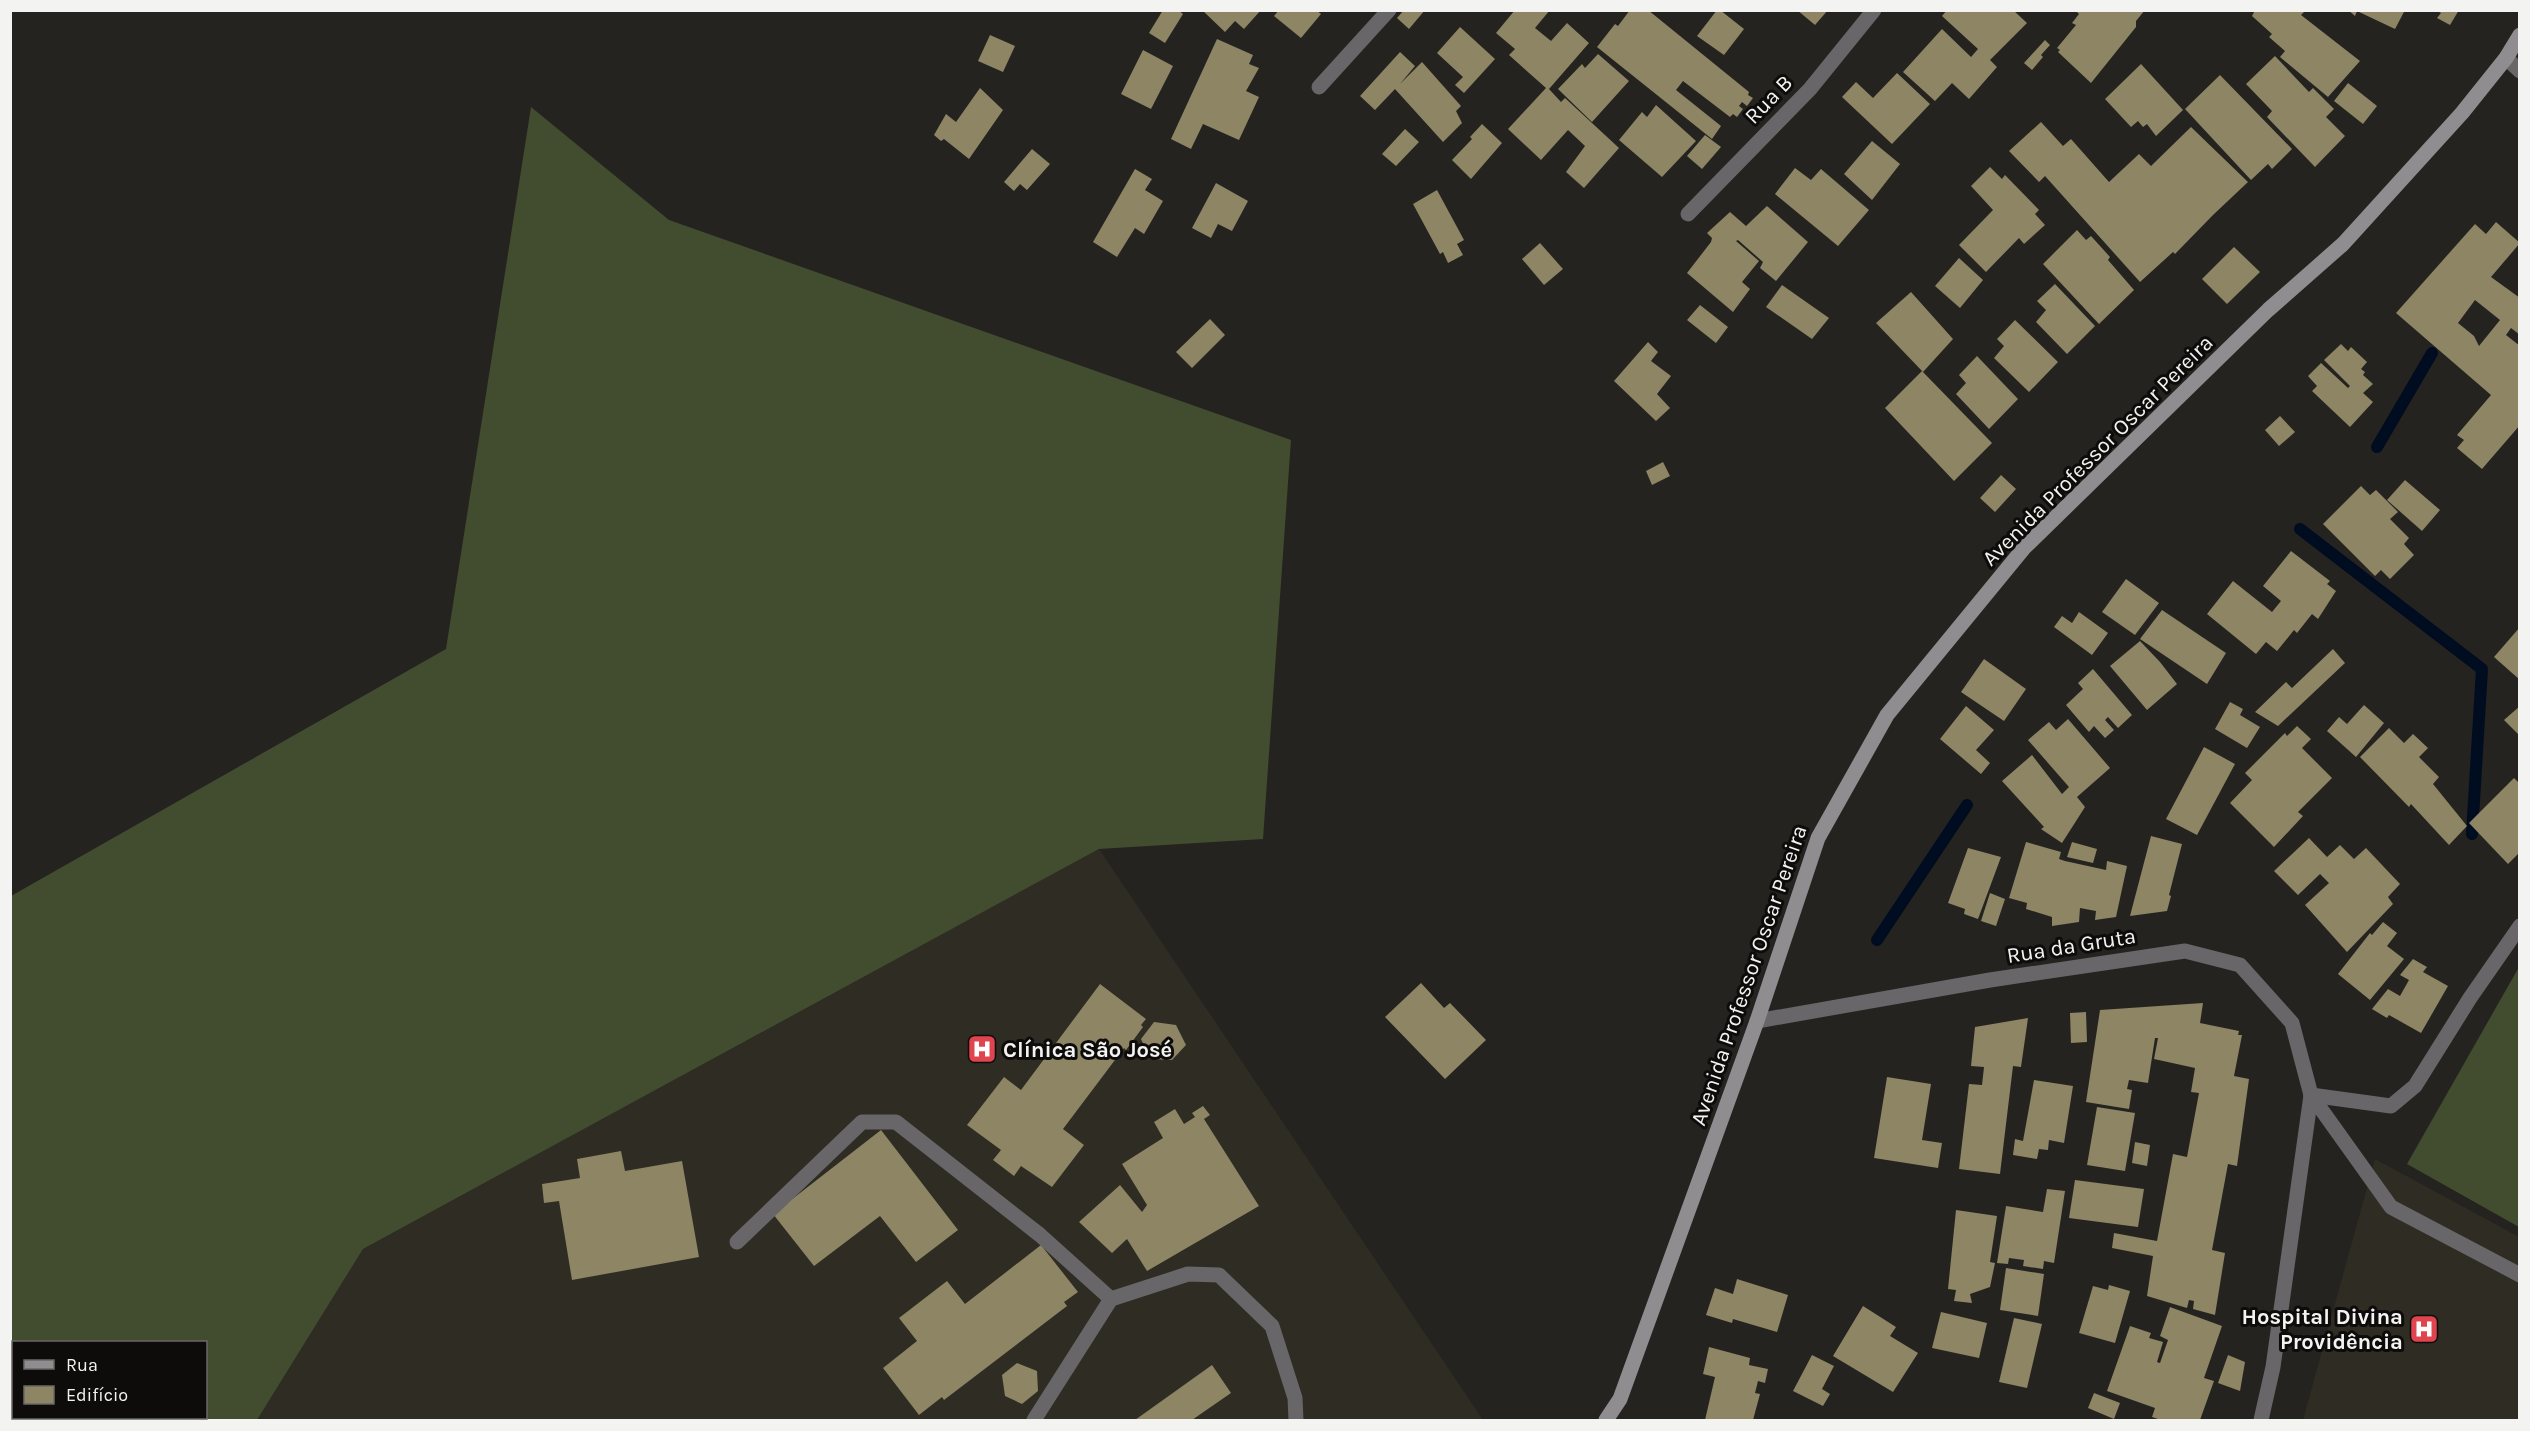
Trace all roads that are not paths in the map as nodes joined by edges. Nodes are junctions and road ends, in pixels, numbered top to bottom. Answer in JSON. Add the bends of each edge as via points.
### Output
{"nodes":[{"id":1,"x":1389,"y":10,"type":"edge"},
{"id":2,"x":1874,"y":10,"type":"edge"},
{"id":3,"x":2520,"y":35,"type":"edge"},
{"id":4,"x":2506,"y":58,"type":"junction"},
{"id":5,"x":2520,"y":71,"type":"edge"},
{"id":6,"x":1319,"y":87,"type":"dead end"},
{"id":7,"x":1688,"y":214,"type":"dead end"},
{"id":8,"x":2520,"y":926,"type":"edge"},
{"id":9,"x":1757,"y":1021,"type":"junction"},
{"id":10,"x":2311,"y":1095,"type":"junction"},
{"id":11,"x":736,"y":1242,"type":"dead end"},
{"id":12,"x":2520,"y":1275,"type":"edge"},
{"id":13,"x":1110,"y":1299,"type":"junction"},
{"id":14,"x":1034,"y":1420,"type":"edge"},
{"id":15,"x":1296,"y":1420,"type":"edge"},
{"id":16,"x":1606,"y":1420,"type":"edge"},
{"id":17,"x":2261,"y":1420,"type":"edge"}],
"edges":[{"from":1,"to":6,"type":"street"},
{"from":2,"to":7,"type":"street","name":"Rua B","via":[[1810,89]]},
{"from":3,"to":4,"type":"main road","name":"Avenida Professor Oscar Pereira"},
{"from":4,"to":5,"type":"street"},
{"from":4,"to":9,"type":"main road","name":"Avenida Professor Oscar Pereira","via":[[2462,113],[2343,244],[2268,310],[2024,548],[1887,715],[1818,838]]},
{"from":8,"to":10,"type":"street","via":[[2415,1086],[2391,1106]]},
{"from":9,"to":10,"type":"street","name":"Rua da Gruta","via":[[2185,951],[2240,965],[2292,1023]]},
{"from":9,"to":16,"type":"main road","name":"Avenida Professor Oscar Pereira","via":[[1620,1399]]},
{"from":10,"to":12,"type":"street","via":[[2391,1207]]},
{"from":10,"to":17,"type":"street","via":[[2273,1367]]},
{"from":11,"to":13,"type":"street","via":[[862,1122],[896,1122],[1040,1235]]},
{"from":13,"to":14,"type":"street"},
{"from":13,"to":15,"type":"street","via":[[1188,1274],[1219,1275],[1272,1326],[1295,1398]]}]}
